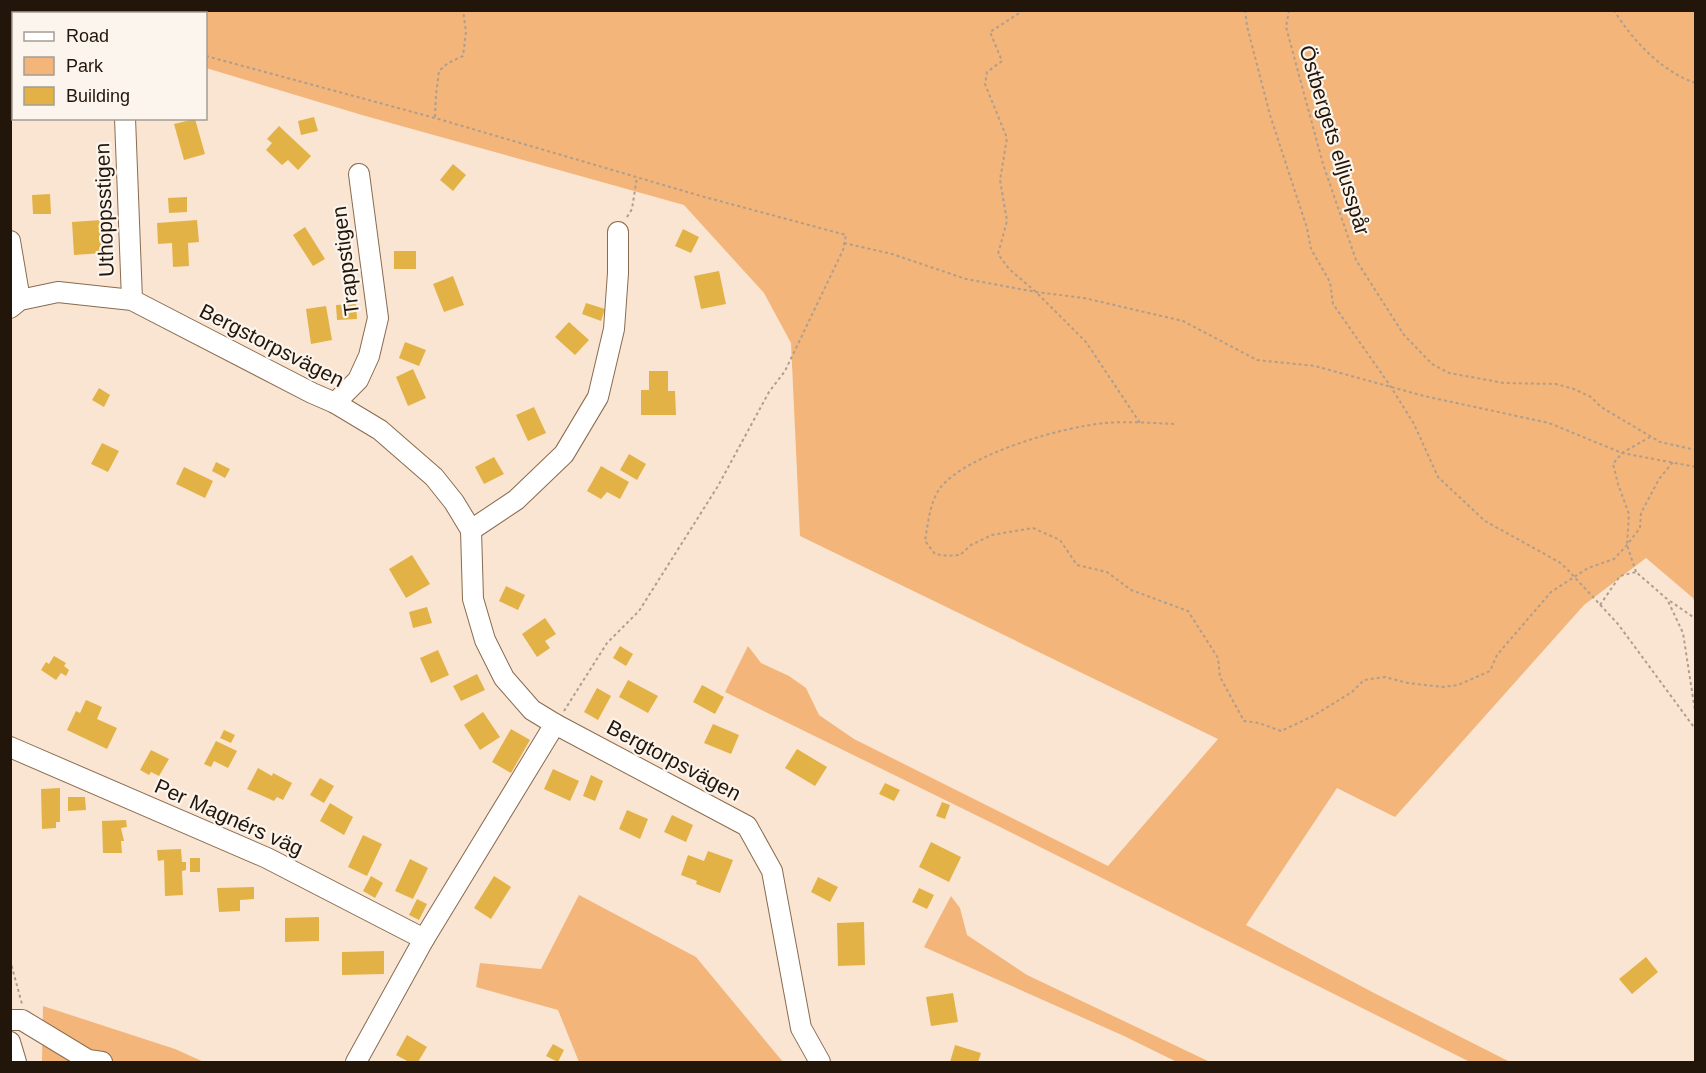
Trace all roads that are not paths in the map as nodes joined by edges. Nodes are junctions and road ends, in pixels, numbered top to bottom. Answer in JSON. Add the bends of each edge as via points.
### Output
{"nodes":[{"id":1,"x":124,"y":120,"type":"edge"},
{"id":2,"x":359,"y":174,"type":"dead end"},
{"id":3,"x":618,"y":232,"type":"road end"},
{"id":4,"x":10,"y":241,"type":"edge"},
{"id":5,"x":132,"y":300,"type":"junction"},
{"id":6,"x":15,"y":304,"type":"edge"},
{"id":7,"x":335,"y":403,"type":"junction"},
{"id":8,"x":471,"y":530,"type":"junction"},
{"id":9,"x":555,"y":724,"type":"junction"},
{"id":10,"x":10,"y":747,"type":"edge"},
{"id":11,"x":424,"y":939,"type":"junction"},
{"id":12,"x":10,"y":1020,"type":"edge"},
{"id":13,"x":10,"y":1042,"type":"edge"},
{"id":14,"x":16,"y":1062,"type":"edge"},
{"id":15,"x":102,"y":1062,"type":"edge"},
{"id":16,"x":356,"y":1062,"type":"edge"},
{"id":17,"x":820,"y":1062,"type":"edge"}],
"edges":[{"from":1,"to":5,"type":"street","name":"Uthoppsstigen"},
{"from":2,"to":7,"type":"street","name":"Trappstigen","via":[[378,318],[369,356],[358,380]]},
{"from":3,"to":8,"type":"street","via":[[614,329],[598,397],[564,454],[516,500]]},
{"from":4,"to":6,"type":"street"},
{"from":5,"to":6,"type":"street","name":"Bergstorpsvägen","via":[[58,292]]},
{"from":5,"to":7,"type":"street","name":"Bergstorpsvägen"},
{"from":7,"to":8,"type":"street","name":"Bergstorpsvägen","via":[[380,430],[434,477]]},
{"from":8,"to":9,"type":"street","name":"Bergtorpsvägen","via":[[472,599],[485,640],[504,678],[532,710]]},
{"from":9,"to":11,"type":"street"},
{"from":9,"to":17,"type":"street","name":"Bergtorpsvägen","via":[[747,826],[772,871],[801,1028]]},
{"from":10,"to":11,"type":"street","name":"Per Magnérs väg","via":[[267,858]]},
{"from":11,"to":16,"type":"street"},
{"from":12,"to":15,"type":"street","via":[[22,1020],[88,1060]]},
{"from":13,"to":14,"type":"street"}]}
